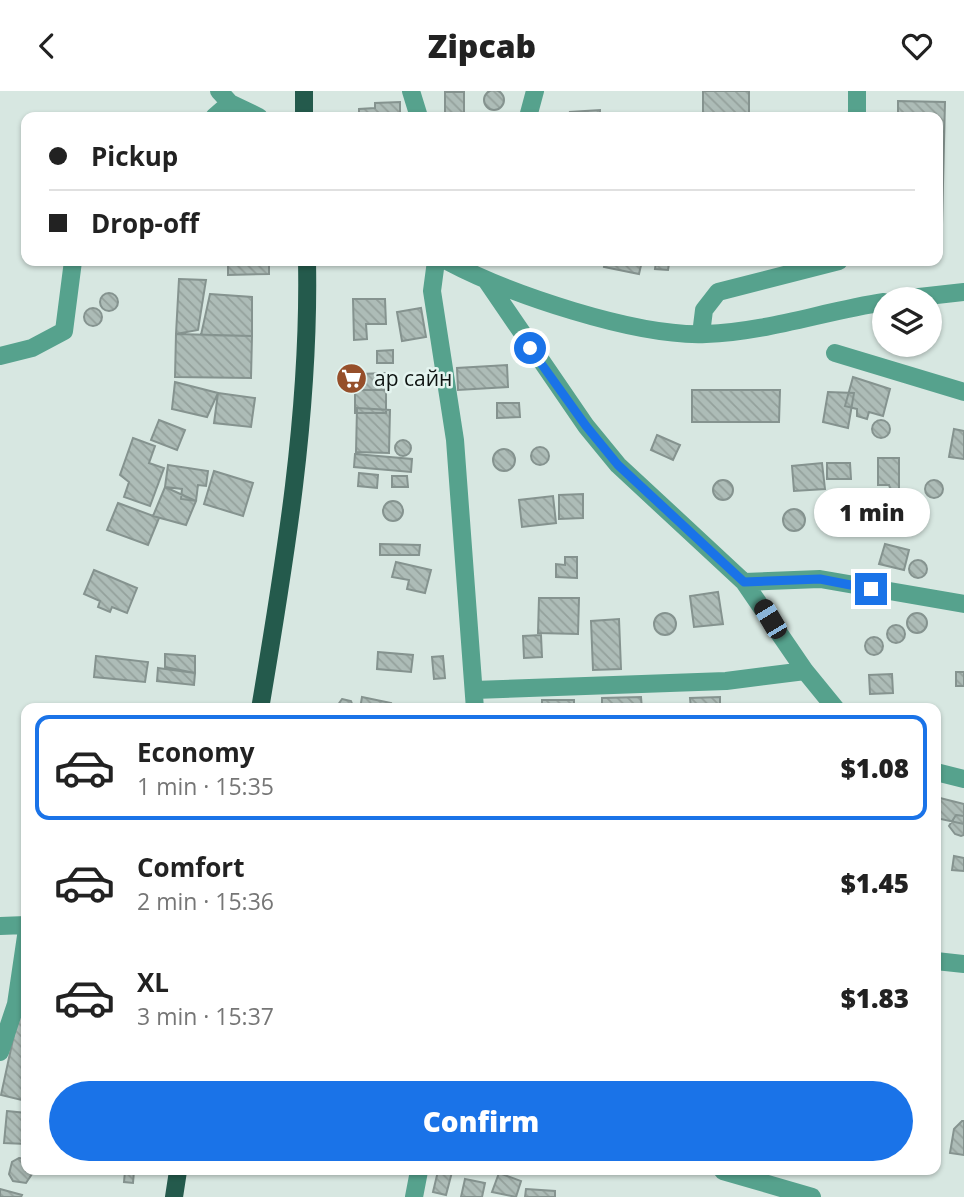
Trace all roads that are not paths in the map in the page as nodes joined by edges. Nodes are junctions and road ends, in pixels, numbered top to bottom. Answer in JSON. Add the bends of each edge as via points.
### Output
{"nodes":[{"id":1,"x":303,"y":91,"type":"edge"},
{"id":2,"x":411,"y":91,"type":"edge"},
{"id":3,"x":535,"y":91,"type":"edge"},
{"id":4,"x":857,"y":91,"type":"edge"},
{"id":5,"x":225,"y":97,"type":"edge"},
{"id":6,"x":250,"y":112,"type":"edge"},
{"id":7,"x":304,"y":112,"type":"edge"},
{"id":8,"x":417,"y":112,"type":"edge"},
{"id":9,"x":529,"y":112,"type":"edge"},
{"id":10,"x":857,"y":112,"type":"edge"},
{"id":11,"x":72,"y":266,"type":"edge"},
{"id":12,"x":307,"y":266,"type":"edge"},
{"id":13,"x":435,"y":266,"type":"edge"},
{"id":14,"x":457,"y":266,"type":"edge"},
{"id":15,"x":819,"y":266,"type":"edge"},
{"id":16,"x":486,"y":280,"type":"junction"},
{"id":17,"x":964,"y":292,"type":"edge"},
{"id":18,"x":942,"y":294,"type":"edge"},
{"id":19,"x":872,"y":304,"type":"edge"},
{"id":20,"x":701,"y":334,"type":"junction"},
{"id":21,"x":835,"y":353,"type":"dead end"},
{"id":22,"x":0,"y":356,"type":"edge"},
{"id":23,"x":964,"y":392,"type":"edge"},
{"id":24,"x":744,"y":582,"type":"junction"},
{"id":25,"x":964,"y":604,"type":"edge"},
{"id":26,"x":805,"y":671,"type":"junction"},
{"id":27,"x":474,"y":690,"type":"junction"},
{"id":28,"x":261,"y":703,"type":"edge"},
{"id":29,"x":475,"y":703,"type":"edge"},
{"id":30,"x":831,"y":703,"type":"edge"},
{"id":31,"x":941,"y":773,"type":"edge"},
{"id":32,"x":964,"y":779,"type":"edge"},
{"id":33,"x":21,"y":925,"type":"edge"},
{"id":34,"x":0,"y":926,"type":"edge"},
{"id":35,"x":941,"y":962,"type":"edge"},
{"id":36,"x":964,"y":964,"type":"edge"},
{"id":37,"x":21,"y":970,"type":"edge"},
{"id":38,"x":0,"y":1052,"type":"edge"},
{"id":39,"x":177,"y":1175,"type":"edge"},
{"id":40,"x":418,"y":1175,"type":"edge"},
{"id":41,"x":737,"y":1175,"type":"edge"},
{"id":42,"x":174,"y":1197,"type":"edge"},
{"id":43,"x":414,"y":1197,"type":"edge"},
{"id":44,"x":812,"y":1197,"type":"edge"}],
"edges":[{"from":1,"to":7,"type":"main road"},
{"from":2,"to":8,"type":"street"},
{"from":3,"to":9,"type":"street"},
{"from":4,"to":10,"type":"street"},
{"from":5,"to":6,"type":"street"},
{"from":11,"to":22,"type":"street","via":[[64,331],[32,348]]},
{"from":12,"to":28,"type":"main road","via":[[299,436]]},
{"from":13,"to":27,"type":"street","via":[[432,291],[455,440]]},
{"from":14,"to":16,"type":"street"},
{"from":15,"to":20,"type":"street","via":[[718,292],[705,310]]},
{"from":16,"to":20,"type":"street","via":[[627,325]]},
{"from":16,"to":24,"type":"street","via":[[558,388],[618,465]]},
{"from":17,"to":18,"type":"street"},
{"from":19,"to":20,"type":"street"},
{"from":21,"to":23,"type":"street"},
{"from":24,"to":25,"type":"street","via":[[820,579]]},
{"from":24,"to":26,"type":"street"},
{"from":26,"to":27,"type":"street","via":[[726,681]]},
{"from":26,"to":30,"type":"street"},
{"from":27,"to":29,"type":"street"},
{"from":31,"to":32,"type":"street"},
{"from":33,"to":34,"type":"street"},
{"from":35,"to":36,"type":"street"},
{"from":37,"to":38,"type":"street","via":[[16,1004]]},
{"from":39,"to":42,"type":"main road"},
{"from":40,"to":43,"type":"street"},
{"from":41,"to":44,"type":"street"}]}
